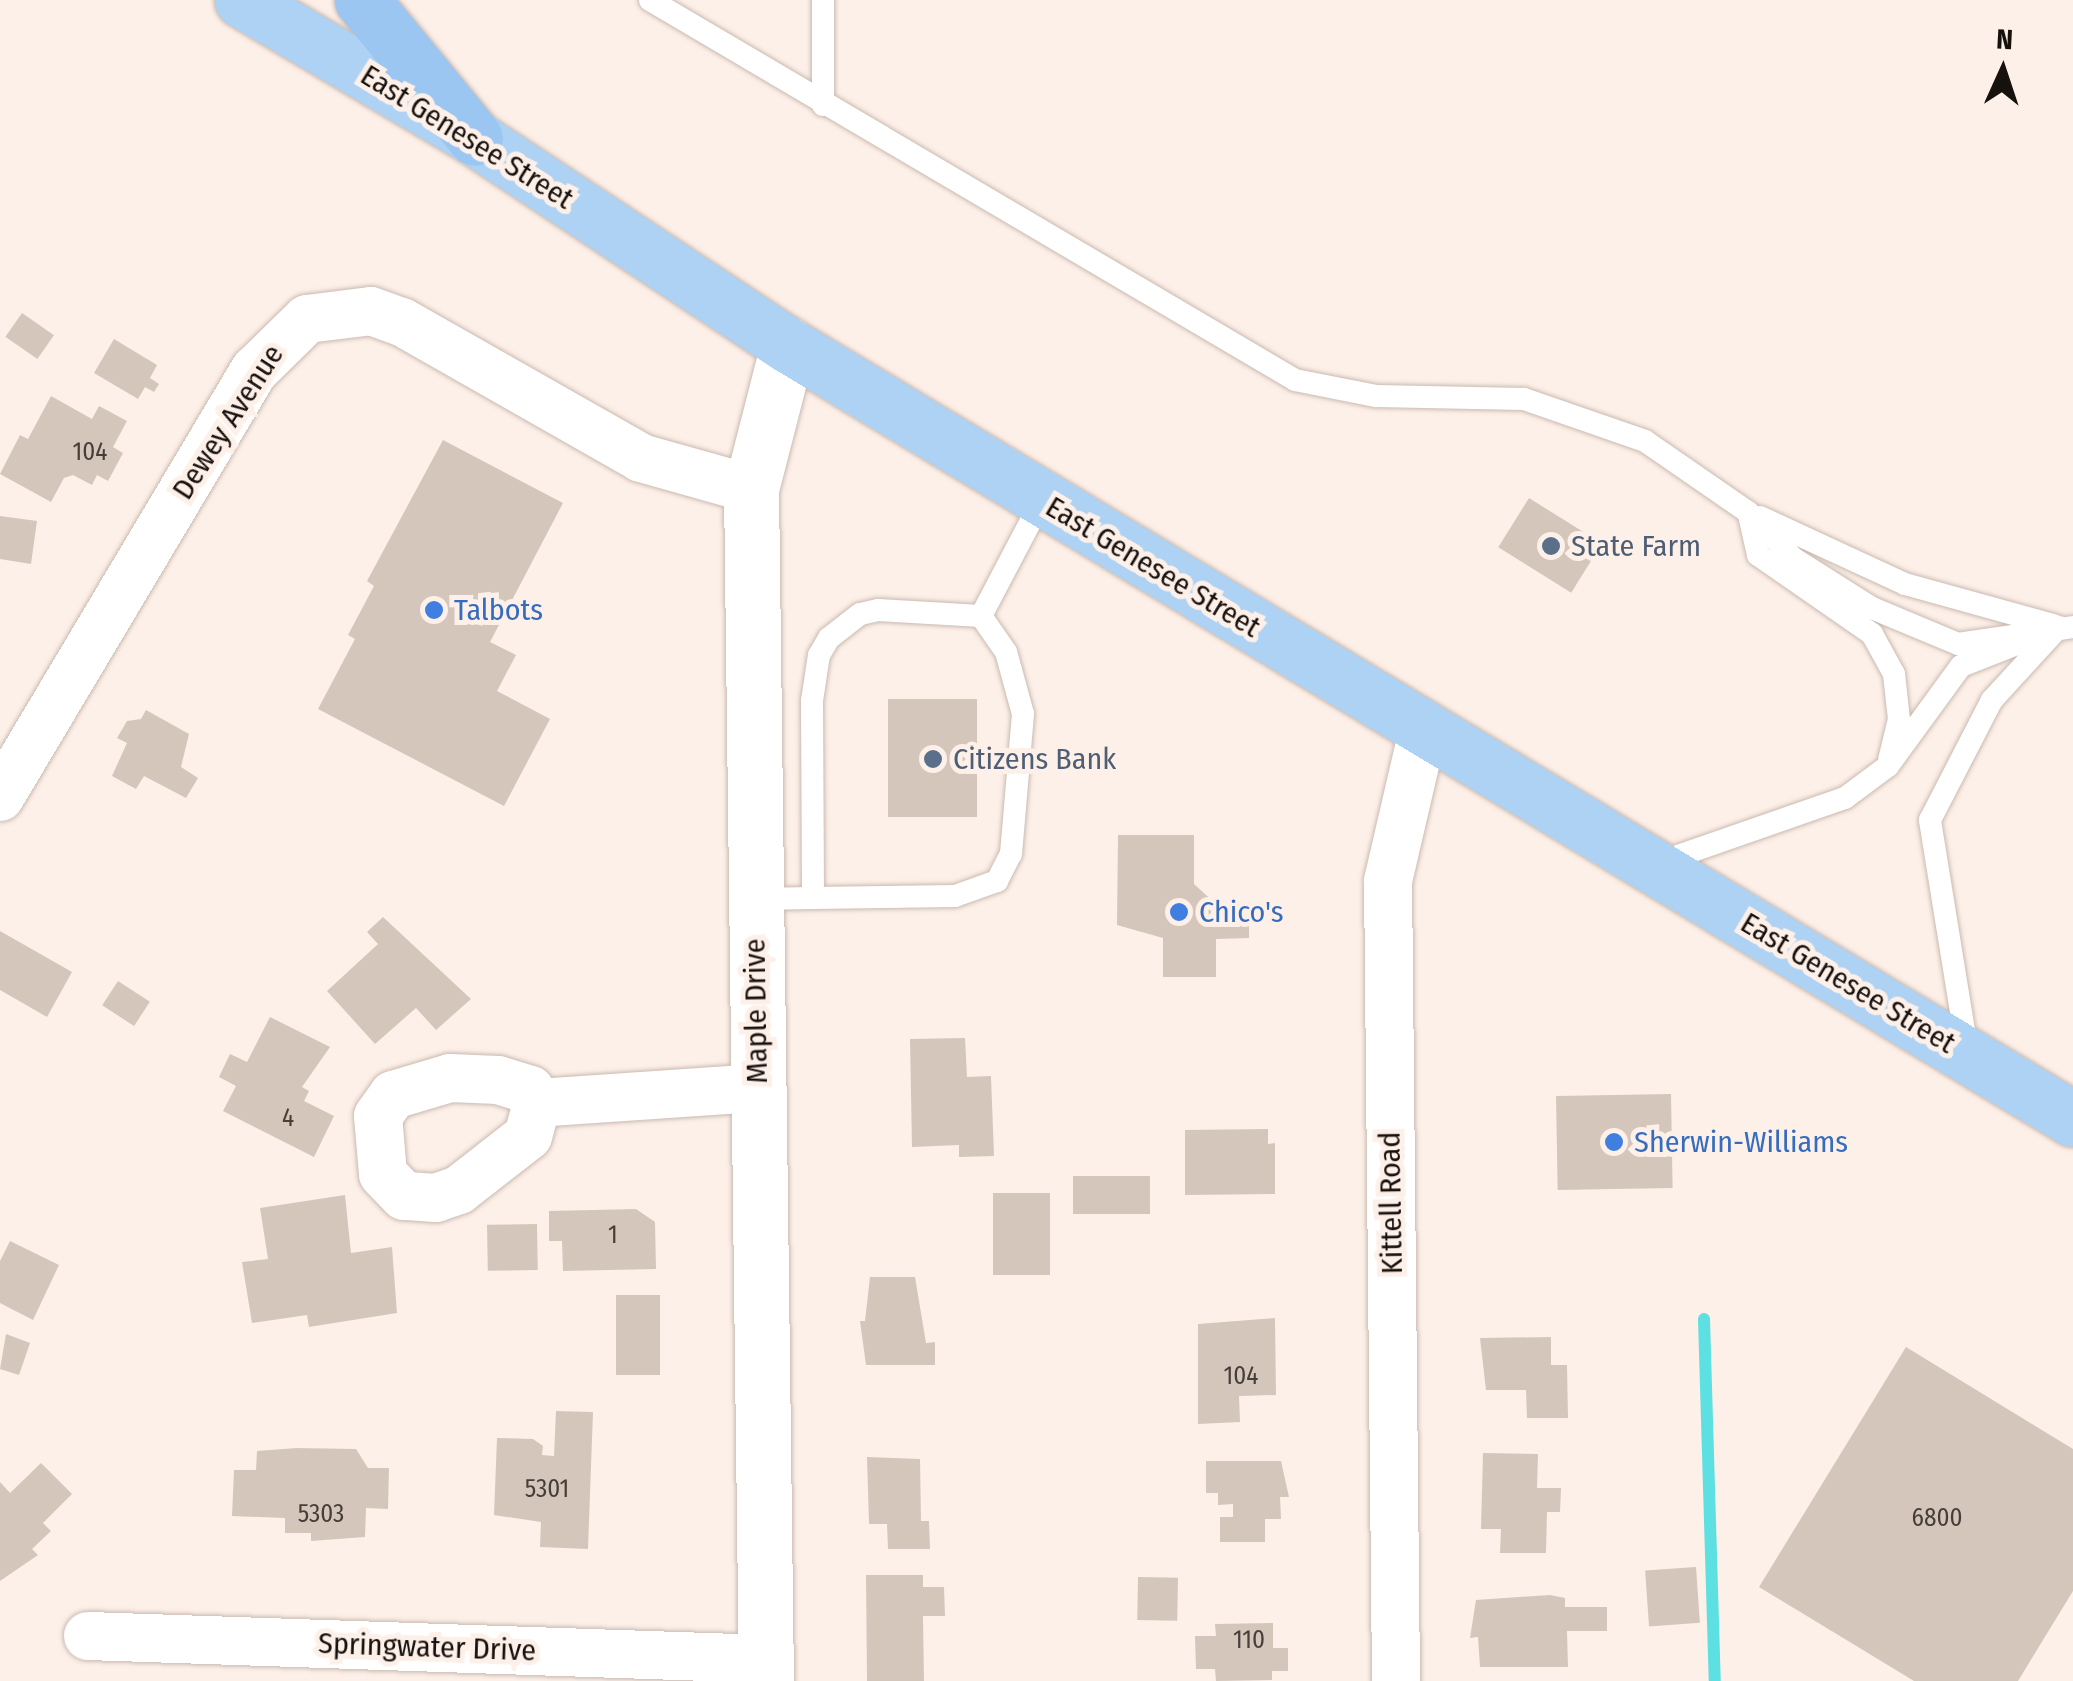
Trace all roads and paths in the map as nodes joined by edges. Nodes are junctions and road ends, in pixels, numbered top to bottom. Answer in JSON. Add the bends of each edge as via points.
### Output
{"nodes":[{"id":1,"x":242,"y":0,"type":"edge"},
{"id":2,"x":362,"y":0,"type":"edge"},
{"id":3,"x":650,"y":0,"type":"edge"},
{"id":4,"x":824,"y":0,"type":"edge"},
{"id":5,"x":823,"y":105,"type":"junction"},
{"id":6,"x":475,"y":138,"type":"junction"},
{"id":7,"x":788,"y":345,"type":"junction"},
{"id":8,"x":751,"y":489,"type":"junction"},
{"id":9,"x":1042,"y":500,"type":"junction"},
{"id":10,"x":1748,"y":512,"type":"junction"},
{"id":11,"x":982,"y":616,"type":"junction"},
{"id":12,"x":2066,"y":627,"type":"edge"},
{"id":13,"x":1423,"y":730,"type":"junction"},
{"id":14,"x":1888,"y":766,"type":"junction"},
{"id":15,"x":0,"y":798,"type":"edge"},
{"id":16,"x":1652,"y":864,"type":"junction"},
{"id":17,"x":812,"y":898,"type":"junction"},
{"id":18,"x":755,"y":900,"type":"junction"},
{"id":19,"x":1968,"y":1056,"type":"junction"},
{"id":20,"x":757,"y":1088,"type":"junction"},
{"id":21,"x":537,"y":1104,"type":"dead end"},
{"id":22,"x":2073,"y":1119,"type":"edge"},
{"id":23,"x":88,"y":1636,"type":"dead end"},
{"id":24,"x":766,"y":1670,"type":"edge"},
{"id":25,"x":1396,"y":1681,"type":"edge"}],
"edges":[{"from":1,"to":6,"type":"highway","name":"East Genesee Street"},
{"from":2,"to":6,"type":"highway"},
{"from":3,"to":5,"type":"lane"},
{"from":4,"to":5,"type":"lane"},
{"from":5,"to":10,"type":"lane","via":[[1295,380],[1376,396],[1524,399],[1645,441]]},
{"from":6,"to":7,"type":"highway","name":"East Genesee Street"},
{"from":7,"to":8,"type":"street","name":"Maple Drive"},
{"from":7,"to":9,"type":"highway","name":"East Genesee Street"},
{"from":8,"to":15,"type":"street","name":"Dewey Avenue","via":[[641,458],[402,322],[371,311],[307,319],[255,370]]},
{"from":8,"to":18,"type":"street","name":"Maple Drive"},
{"from":9,"to":11,"type":"lane"},
{"from":9,"to":13,"type":"highway","name":"East Genesee Street"},
{"from":10,"to":12,"type":"lane","via":[[1905,584]]},
{"from":10,"to":12,"type":"lane","via":[[1793,558],[1872,608],[1958,644]]},
{"from":10,"to":14,"type":"lane","via":[[1758,555],[1872,634],[1894,674],[1900,720]]},
{"from":11,"to":17,"type":"lane","via":[[878,610],[860,614],[829,638],[813,688]]},
{"from":11,"to":17,"type":"lane","via":[[1006,652],[1023,714],[1023,778],[1006,870],[980,891],[955,896]]},
{"from":12,"to":14,"type":"lane","via":[[1961,666]]},
{"from":12,"to":19,"type":"lane","via":[[1992,700],[1930,820]]},
{"from":13,"to":16,"type":"highway","name":"East Genesee Street"},
{"from":13,"to":25,"type":"street","name":"Kittell Road","via":[[1388,881]]},
{"from":14,"to":16,"type":"lane","via":[[1844,798]]},
{"from":16,"to":19,"type":"highway","name":"East Genesee Street"},
{"from":17,"to":18,"type":"lane"},
{"from":18,"to":20,"type":"street","name":"Maple Drive"},
{"from":19,"to":22,"type":"highway","name":"East Genesee Street"},
{"from":20,"to":21,"type":"street"},
{"from":20,"to":24,"type":"street","name":"Maple Drive"},
{"from":23,"to":24,"type":"street","name":"Springwater Drive"}]}
